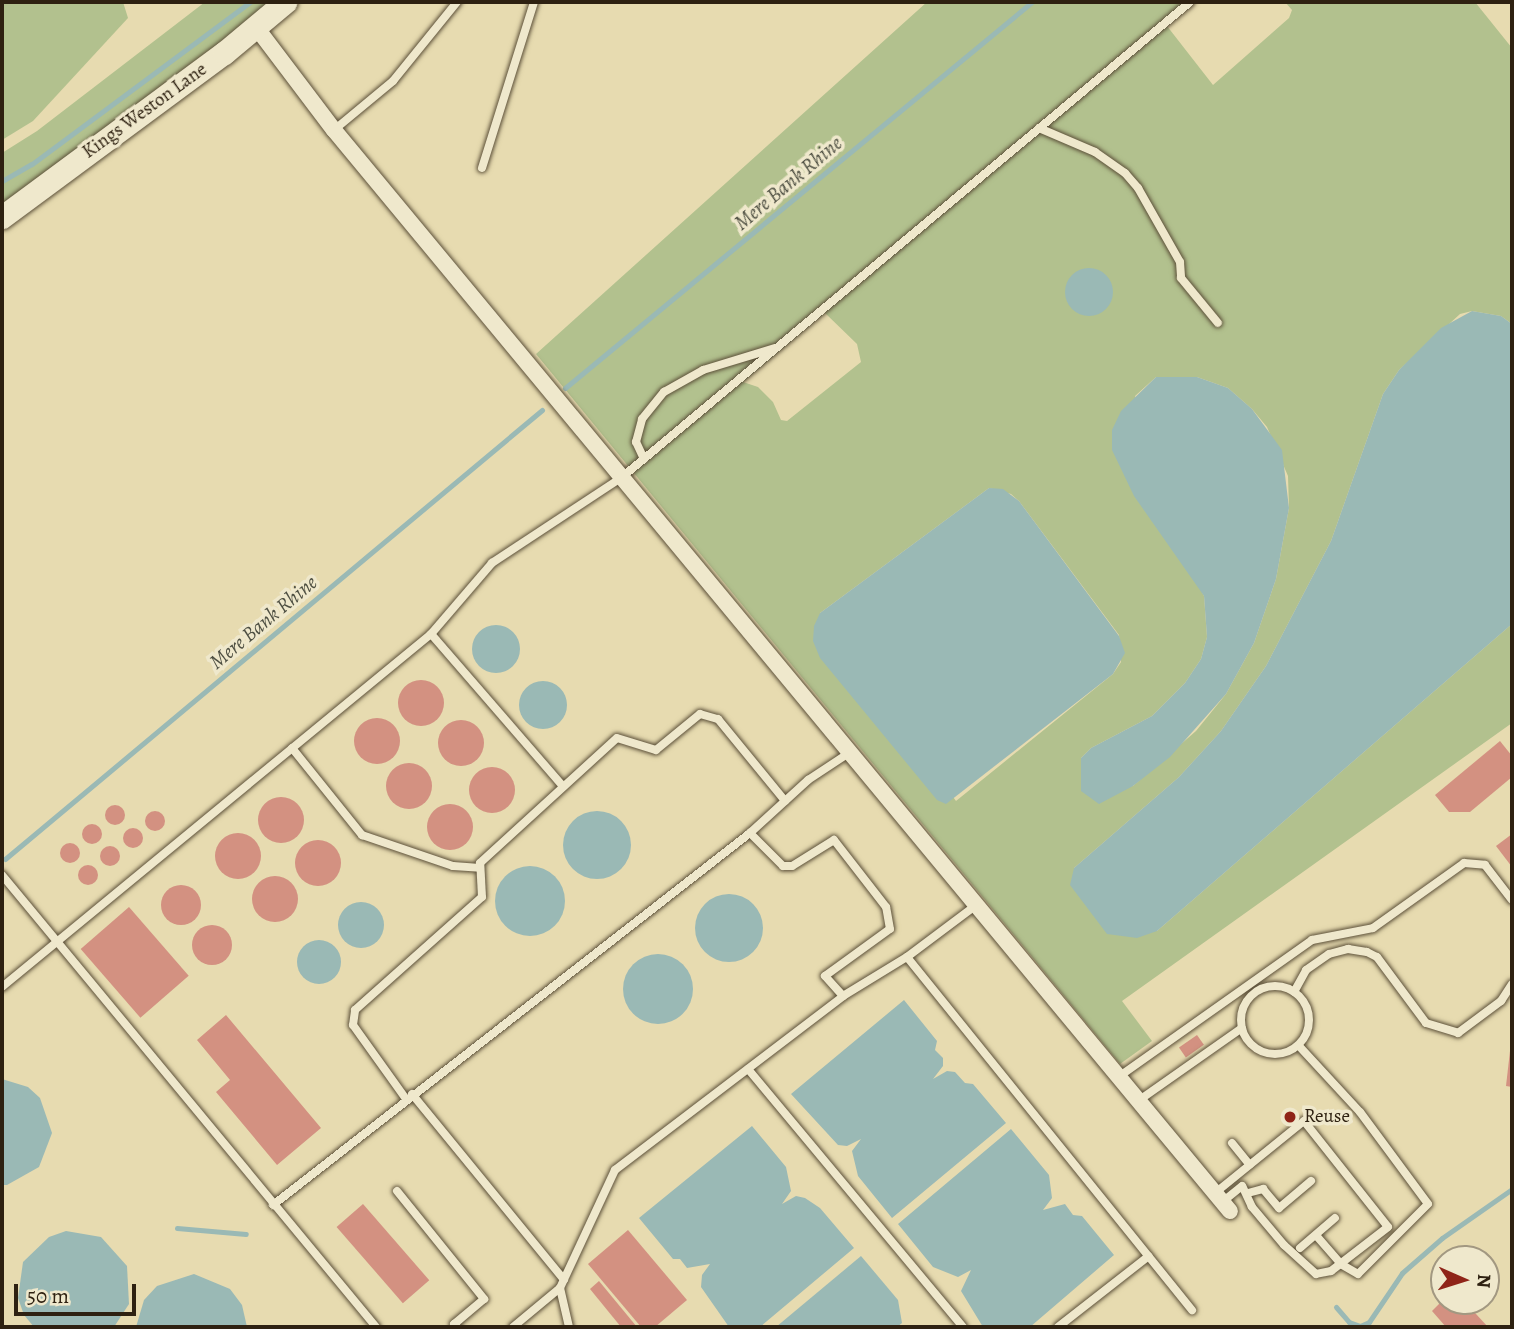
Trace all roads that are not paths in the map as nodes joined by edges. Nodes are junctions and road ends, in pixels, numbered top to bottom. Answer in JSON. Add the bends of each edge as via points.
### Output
{"nodes":[{"id":1,"x":285,"y":2,"type":"edge"},
{"id":2,"x":457,"y":2,"type":"edge"},
{"id":3,"x":534,"y":2,"type":"edge"},
{"id":4,"x":1190,"y":2,"type":"edge"},
{"id":5,"x":256,"y":27,"type":"junction"},
{"id":6,"x":1039,"y":128,"type":"junction"},
{"id":7,"x":334,"y":130,"type":"junction"},
{"id":8,"x":482,"y":168,"type":"dead end"},
{"id":9,"x":2,"y":217,"type":"edge"},
{"id":10,"x":1218,"y":323,"type":"dead end"},
{"id":11,"x":778,"y":346,"type":"junction"},
{"id":12,"x":644,"y":459,"type":"junction"},
{"id":13,"x":621,"y":478,"type":"junction"},
{"id":14,"x":431,"y":634,"type":"junction"},
{"id":15,"x":292,"y":748,"type":"junction"},
{"id":16,"x":849,"y":753,"type":"junction"},
{"id":17,"x":562,"y":785,"type":"junction"},
{"id":18,"x":785,"y":801,"type":"junction"},
{"id":19,"x":750,"y":833,"type":"junction"},
{"id":20,"x":480,"y":868,"type":"junction"},
{"id":21,"x":2,"y":875,"type":"edge"},
{"id":22,"x":1512,"y":900,"type":"edge"},
{"id":23,"x":975,"y":906,"type":"junction"},
{"id":24,"x":59,"y":939,"type":"junction"},
{"id":25,"x":907,"y":957,"type":"junction"},
{"id":26,"x":1253,"y":982,"type":"junction"},
{"id":27,"x":1512,"y":984,"type":"edge"},
{"id":28,"x":2,"y":987,"type":"edge"},
{"id":29,"x":1258,"y":990,"type":"junction"},
{"id":30,"x":1294,"y":992,"type":"junction"},
{"id":31,"x":843,"y":996,"type":"junction"},
{"id":32,"x":1242,"y":1028,"type":"junction"},
{"id":33,"x":1298,"y":1046,"type":"junction"},
{"id":34,"x":748,"y":1069,"type":"junction"},
{"id":35,"x":1117,"y":1078,"type":"junction"},
{"id":36,"x":409,"y":1096,"type":"junction"},
{"id":37,"x":1137,"y":1102,"type":"junction"},
{"id":38,"x":1232,"y":1143,"type":"dead end"},
{"id":39,"x":1250,"y":1165,"type":"junction"},
{"id":40,"x":1311,"y":1181,"type":"dead end"},
{"id":41,"x":397,"y":1191,"type":"dead end"},
{"id":42,"x":1248,"y":1192,"type":"junction"},
{"id":43,"x":1222,"y":1202,"type":"junction"},
{"id":44,"x":273,"y":1205,"type":"junction"},
{"id":45,"x":1335,"y":1218,"type":"dead end"},
{"id":46,"x":1316,"y":1235,"type":"junction"},
{"id":47,"x":1300,"y":1248,"type":"dead end"},
{"id":48,"x":1149,"y":1255,"type":"junction"},
{"id":49,"x":1341,"y":1264,"type":"junction"},
{"id":50,"x":562,"y":1284,"type":"junction"},
{"id":51,"x":1192,"y":1310,"type":"dead end"},
{"id":52,"x":376,"y":1327,"type":"edge"},
{"id":53,"x":457,"y":1327,"type":"edge"},
{"id":54,"x":513,"y":1327,"type":"edge"},
{"id":55,"x":569,"y":1327,"type":"edge"},
{"id":56,"x":963,"y":1327,"type":"edge"},
{"id":57,"x":1058,"y":1327,"type":"edge"}],
"edges":[{"from":1,"to":5,"type":"street","name":"Kings Weston Lane"},
{"from":2,"to":7,"type":"lane","via":[[393,81]]},
{"from":3,"to":8,"type":"lane"},
{"from":4,"to":6,"type":"lane"},
{"from":5,"to":7,"type":"street"},
{"from":5,"to":9,"type":"street","name":"Kings Weston Lane"},
{"from":6,"to":10,"type":"lane","via":[[1095,152],[1131,181],[1180,262],[1181,278]]},
{"from":6,"to":11,"type":"lane"},
{"from":7,"to":13,"type":"street"},
{"from":11,"to":12,"type":"lane"},
{"from":11,"to":12,"type":"lane","via":[[703,370],[664,393],[642,419],[636,442]]},
{"from":12,"to":13,"type":"lane"},
{"from":13,"to":14,"type":"lane","via":[[492,562]]},
{"from":13,"to":16,"type":"street"},
{"from":14,"to":15,"type":"lane"},
{"from":14,"to":17,"type":"lane"},
{"from":15,"to":20,"type":"lane","via":[[362,835],[453,866]]},
{"from":15,"to":24,"type":"lane"},
{"from":16,"to":18,"type":"lane"},
{"from":16,"to":23,"type":"street"},
{"from":17,"to":18,"type":"lane","via":[[617,738],[656,750],[700,714],[718,719]]},
{"from":17,"to":20,"type":"lane"},
{"from":18,"to":19,"type":"lane"},
{"from":19,"to":31,"type":"lane","via":[[783,866],[792,866],[834,840],[886,907],[890,929],[825,976]]},
{"from":19,"to":36,"type":"lane"},
{"from":20,"to":36,"type":"lane","via":[[482,897],[355,1010],[353,1025]]},
{"from":21,"to":24,"type":"lane"},
{"from":22,"to":26,"type":"lane","via":[[1485,865],[1464,863],[1373,928],[1312,940]]},
{"from":23,"to":25,"type":"lane"},
{"from":23,"to":35,"type":"street"},
{"from":24,"to":28,"type":"lane"},
{"from":24,"to":44,"type":"lane","via":[[75,965]]},
{"from":25,"to":31,"type":"lane"},
{"from":25,"to":48,"type":"lane"},
{"from":26,"to":29,"type":"lane"},
{"from":26,"to":35,"type":"lane"},
{"from":27,"to":30,"type":"lane","via":[[1501,1001],[1458,1033],[1426,1023],[1377,957],[1367,952],[1348,949],[1329,954],[1306,970]]},
{"from":29,"to":30,"type":"lane","via":[[1271,986]]},
{"from":29,"to":32,"type":"lane","via":[[1244,1007]]},
{"from":30,"to":33,"type":"lane","via":[[1307,1006],[1310,1020]]},
{"from":31,"to":34,"type":"lane"},
{"from":32,"to":33,"type":"lane","via":[[1248,1041],[1272,1055]]},
{"from":32,"to":37,"type":"lane"},
{"from":33,"to":49,"type":"lane","via":[[1360,1112],[1428,1204],[1366,1270],[1358,1274]]},
{"from":34,"to":50,"type":"lane","via":[[615,1170]]},
{"from":34,"to":56,"type":"lane"},
{"from":35,"to":37,"type":"street"},
{"from":36,"to":44,"type":"lane"},
{"from":36,"to":50,"type":"lane"},
{"from":37,"to":43,"type":"street"},
{"from":38,"to":39,"type":"lane"},
{"from":39,"to":43,"type":"lane"},
{"from":39,"to":49,"type":"lane","via":[[1304,1121],[1388,1227]]},
{"from":40,"to":42,"type":"lane","via":[[1279,1208],[1263,1189]]},
{"from":41,"to":53,"type":"lane","via":[[484,1299],[454,1324]]},
{"from":42,"to":43,"type":"lane","via":[[1242,1186]]},
{"from":42,"to":49,"type":"lane","via":[[1252,1207],[1311,1273],[1324,1274]]},
{"from":44,"to":52,"type":"lane"},
{"from":45,"to":46,"type":"lane"},
{"from":46,"to":47,"type":"lane"},
{"from":46,"to":49,"type":"lane"},
{"from":48,"to":51,"type":"lane"},
{"from":48,"to":57,"type":"lane"},
{"from":50,"to":54,"type":"lane"},
{"from":50,"to":55,"type":"lane"}]}
